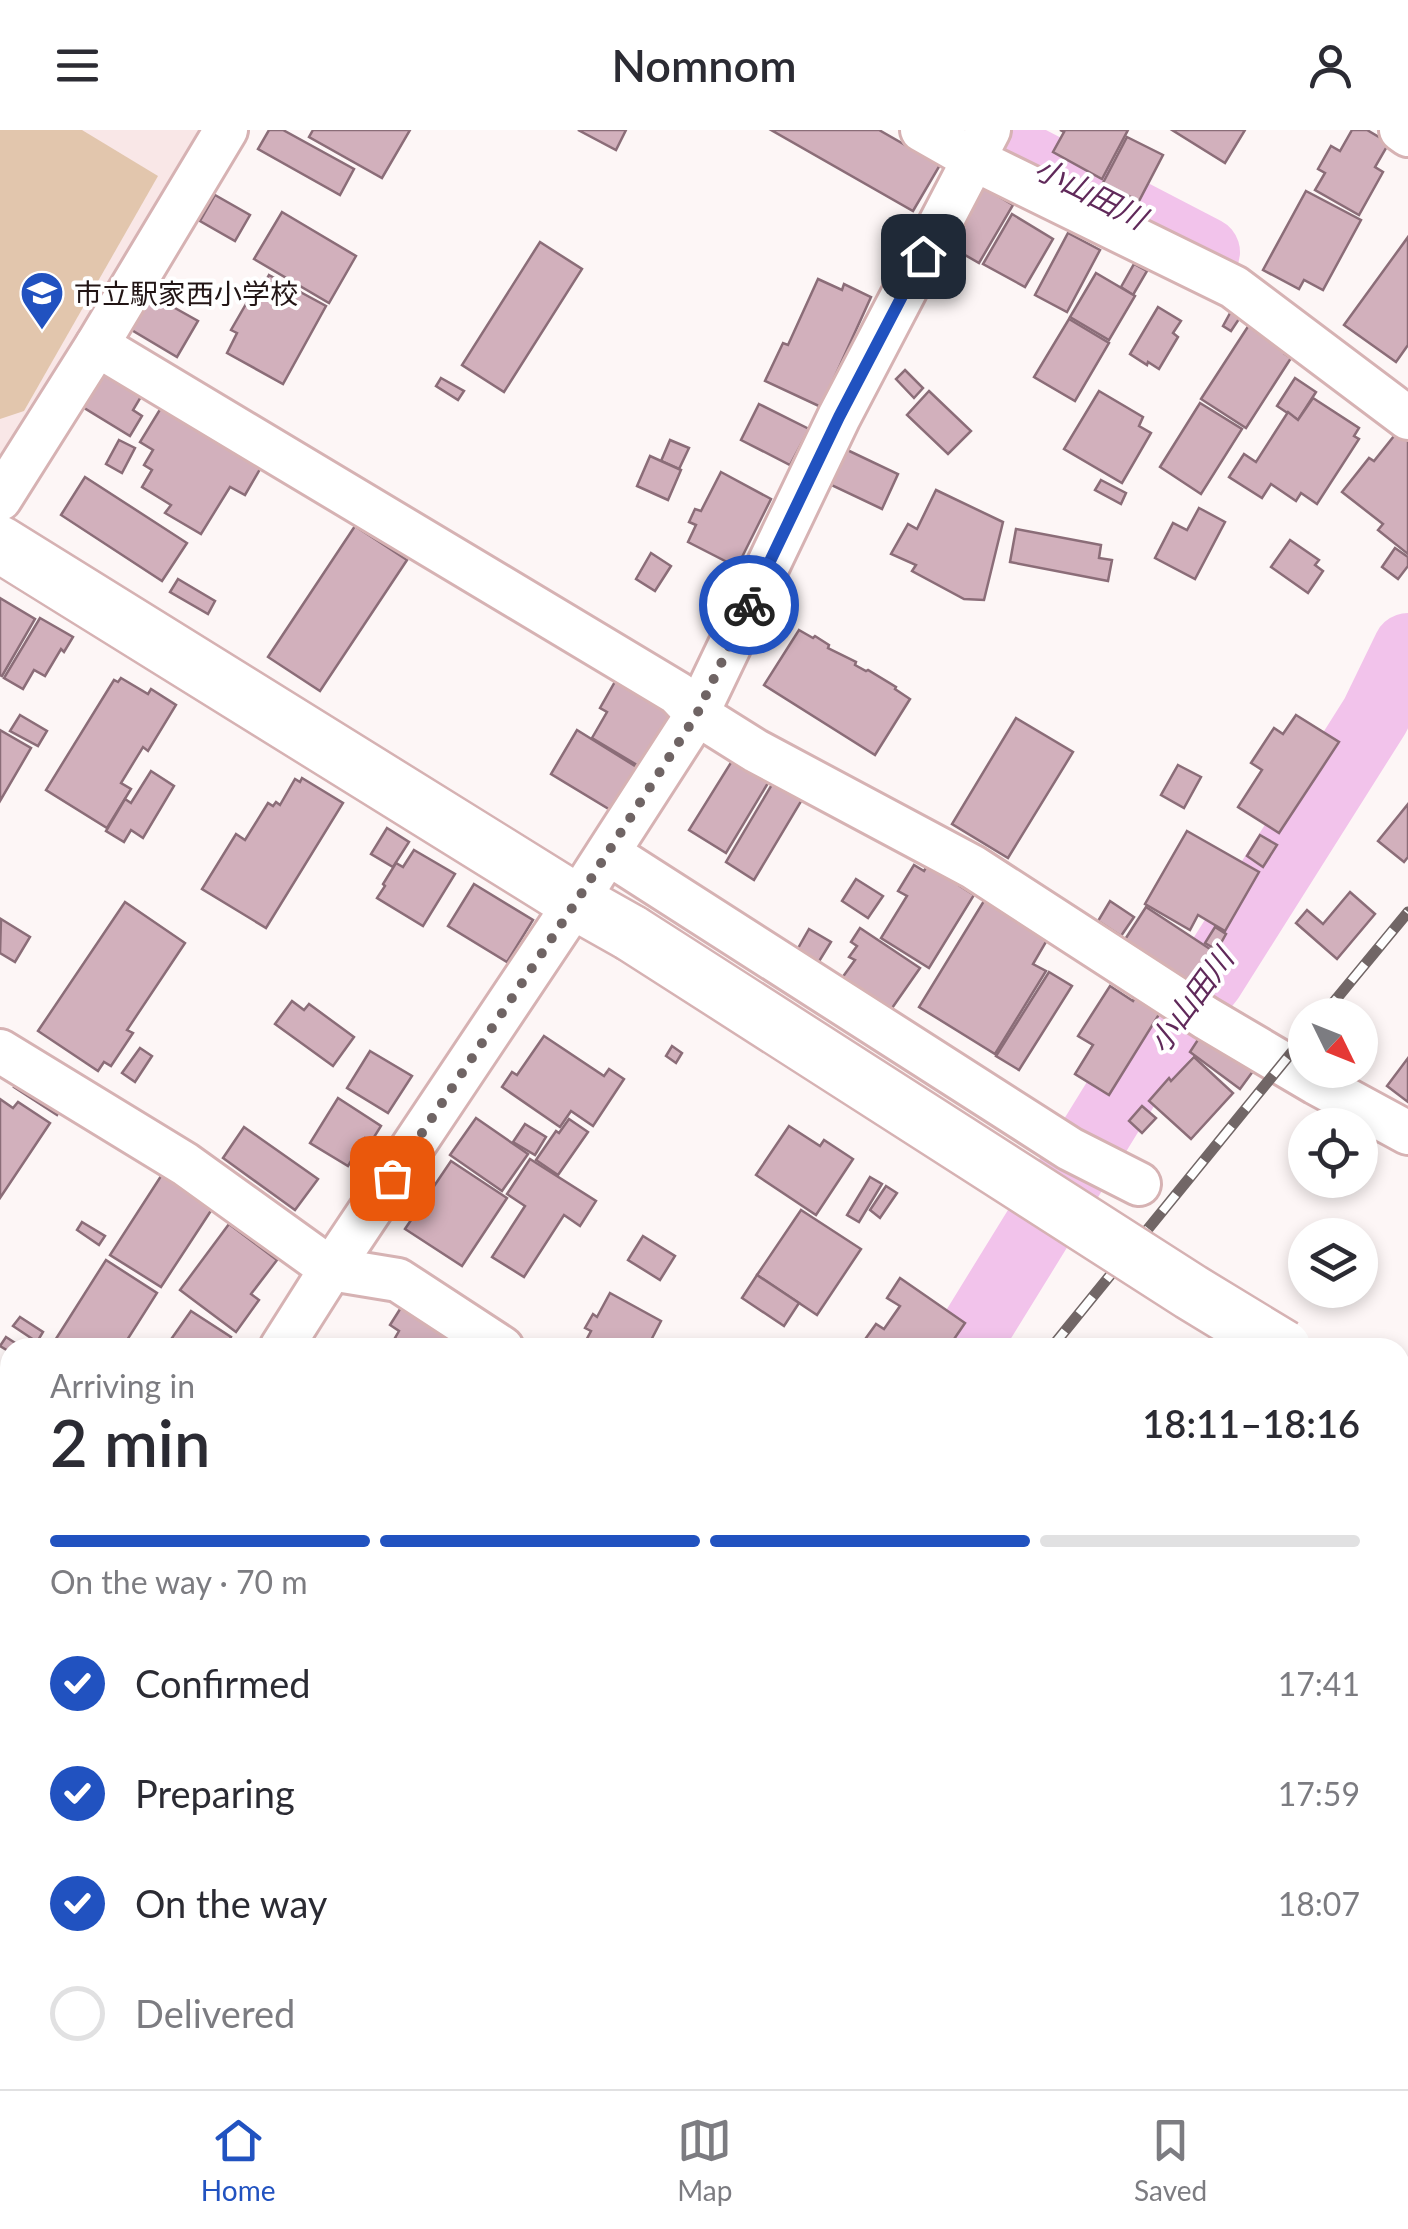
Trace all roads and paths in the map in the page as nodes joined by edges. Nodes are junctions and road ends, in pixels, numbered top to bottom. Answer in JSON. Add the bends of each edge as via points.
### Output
{"nodes":[{"id":1,"x":226,"y":130,"type":"edge"},
{"id":2,"x":922,"y":130,"type":"edge"},
{"id":3,"x":1401,"y":130,"type":"edge"},
{"id":4,"x":1408,"y":135,"type":"edge"},
{"id":5,"x":981,"y":144,"type":"edge"},
{"id":6,"x":97,"y":345,"type":"junction"},
{"id":7,"x":1408,"y":418,"type":"edge"},
{"id":8,"x":0,"y":499,"type":"edge"},
{"id":9,"x":0,"y":544,"type":"edge"},
{"id":10,"x":697,"y":714,"type":"junction"},
{"id":11,"x":608,"y":853,"type":"junction"},
{"id":12,"x":576,"y":902,"type":"junction"},
{"id":13,"x":0,"y":1051,"type":"edge"},
{"id":14,"x":1408,"y":1133,"type":"edge"},
{"id":15,"x":1105,"y":1167,"type":"dead end"},
{"id":16,"x":330,"y":1269,"type":"junction"},
{"id":17,"x":287,"y":1338,"type":"edge"},
{"id":18,"x":487,"y":1338,"type":"edge"},
{"id":19,"x":1266,"y":1338,"type":"edge"}],
"edges":[{"from":1,"to":6,"type":"street"},
{"from":2,"to":5,"type":"street"},
{"from":3,"to":4,"type":"street"},
{"from":5,"to":7,"type":"street","via":[[1234,287]]},
{"from":5,"to":10,"type":"street","via":[[839,417]]},
{"from":6,"to":8,"type":"street"},
{"from":6,"to":10,"type":"street","via":[[677,693]]},
{"from":9,"to":12,"type":"street"},
{"from":10,"to":11,"type":"street"},
{"from":10,"to":14,"type":"street","via":[[973,867],[1192,1009]]},
{"from":11,"to":12,"type":"street"},
{"from":11,"to":15,"type":"street"},
{"from":12,"to":16,"type":"street"},
{"from":12,"to":19,"type":"street","bridge":true},
{"from":13,"to":16,"type":"street","via":[[185,1164]]},
{"from":16,"to":17,"type":"street"},
{"from":16,"to":18,"type":"street","via":[[398,1280]]}]}
